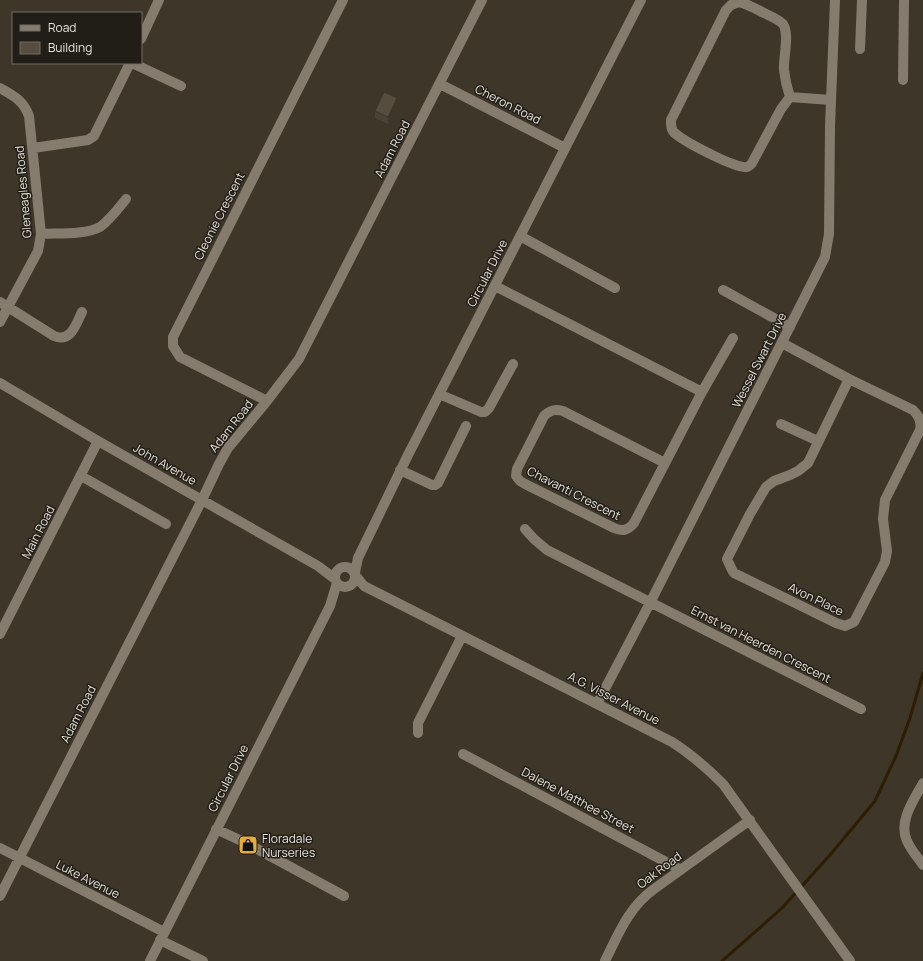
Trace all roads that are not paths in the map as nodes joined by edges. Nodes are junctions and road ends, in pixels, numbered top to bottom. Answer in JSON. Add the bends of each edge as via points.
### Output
{"nodes":[{"id":1,"x":159,"y":0,"type":"edge"},
{"id":2,"x":343,"y":0,"type":"edge"},
{"id":3,"x":482,"y":0,"type":"edge"},
{"id":4,"x":641,"y":0,"type":"edge"},
{"id":5,"x":835,"y":0,"type":"edge"},
{"id":6,"x":862,"y":0,"type":"edge"},
{"id":7,"x":904,"y":0,"type":"edge"},
{"id":8,"x":142,"y":37,"type":"edge"},
{"id":9,"x":860,"y":49,"type":"dead end"},
{"id":10,"x":130,"y":64,"type":"edge"},
{"id":11,"x":133,"y":64,"type":"edge"},
{"id":12,"x":903,"y":80,"type":"dead end"},
{"id":13,"x":440,"y":84,"type":"junction"},
{"id":14,"x":181,"y":86,"type":"dead end"},
{"id":15,"x":0,"y":88,"type":"edge"},
{"id":16,"x":790,"y":97,"type":"junction"},
{"id":17,"x":831,"y":100,"type":"junction"},
{"id":18,"x":33,"y":148,"type":"junction"},
{"id":19,"x":565,"y":148,"type":"junction"},
{"id":20,"x":126,"y":200,"type":"dead end"},
{"id":21,"x":41,"y":234,"type":"junction"},
{"id":22,"x":520,"y":236,"type":"junction"},
{"id":23,"x":494,"y":286,"type":"junction"},
{"id":24,"x":615,"y":288,"type":"dead end"},
{"id":25,"x":723,"y":290,"type":"dead end"},
{"id":26,"x":4,"y":305,"type":"edge"},
{"id":27,"x":82,"y":312,"type":"dead end"},
{"id":28,"x":0,"y":322,"type":"edge"},
{"id":29,"x":790,"y":327,"type":"junction"},
{"id":30,"x":733,"y":338,"type":"dead end"},
{"id":31,"x":782,"y":343,"type":"junction"},
{"id":32,"x":513,"y":364,"type":"dead end"},
{"id":33,"x":849,"y":379,"type":"junction"},
{"id":34,"x":0,"y":383,"type":"edge"},
{"id":35,"x":702,"y":392,"type":"junction"},
{"id":36,"x":439,"y":394,"type":"junction"},
{"id":37,"x":267,"y":401,"type":"junction"},
{"id":38,"x":921,"y":418,"type":"edge"},
{"id":39,"x":781,"y":424,"type":"dead end"},
{"id":40,"x":466,"y":426,"type":"dead end"},
{"id":41,"x":98,"y":441,"type":"junction"},
{"id":42,"x":818,"y":441,"type":"junction"},
{"id":43,"x":665,"y":463,"type":"junction"},
{"id":44,"x":400,"y":470,"type":"junction"},
{"id":45,"x":80,"y":476,"type":"junction"},
{"id":46,"x":202,"y":500,"type":"junction"},
{"id":47,"x":166,"y":524,"type":"dead end"},
{"id":48,"x":525,"y":529,"type":"dead end"},
{"id":49,"x":358,"y":558,"type":"junction"},
{"id":50,"x":318,"y":566,"type":"junction"},
{"id":51,"x":342,"y":567,"type":"junction"},
{"id":52,"x":355,"y":574,"type":"junction"},
{"id":53,"x":336,"y":581,"type":"junction"},
{"id":54,"x":349,"y":586,"type":"junction"},
{"id":55,"x":364,"y":586,"type":"junction"},
{"id":56,"x":650,"y":603,"type":"junction"},
{"id":57,"x":330,"y":606,"type":"junction"},
{"id":58,"x":0,"y":634,"type":"edge"},
{"id":59,"x":462,"y":636,"type":"junction"},
{"id":60,"x":597,"y":704,"type":"junction"},
{"id":61,"x":861,"y":709,"type":"dead end"},
{"id":62,"x":418,"y":733,"type":"dead end"},
{"id":63,"x":462,"y":754,"type":"dead end"},
{"id":64,"x":923,"y":783,"type":"edge"},
{"id":65,"x":750,"y":820,"type":"junction"},
{"id":66,"x":216,"y":829,"type":"junction"},
{"id":67,"x":0,"y":848,"type":"edge"},
{"id":68,"x":19,"y":858,"type":"junction"},
{"id":69,"x":923,"y":865,"type":"edge"},
{"id":70,"x":681,"y":870,"type":"junction"},
{"id":71,"x":0,"y":896,"type":"edge"},
{"id":72,"x":344,"y":896,"type":"dead end"},
{"id":73,"x":162,"y":936,"type":"junction"},
{"id":74,"x":150,"y":961,"type":"edge"},
{"id":75,"x":203,"y":961,"type":"edge"},
{"id":76,"x":605,"y":961,"type":"edge"},
{"id":77,"x":850,"y":961,"type":"edge"}],
"edges":[{"from":1,"to":8,"type":"street"},
{"from":2,"to":37,"type":"street","name":"Cleonie Crescent","via":[[173,337],[173,346],[180,357]]},
{"from":3,"to":13,"type":"street","name":"Adam Road"},
{"from":4,"to":19,"type":"street","name":"Circular Drive"},
{"from":5,"to":17,"type":"street","name":"Wessel Swart Drive"},
{"from":6,"to":9,"type":"street"},
{"from":7,"to":12,"type":"street"},
{"from":10,"to":18,"type":"street","via":[[94,136],[88,140]]},
{"from":11,"to":14,"type":"street"},
{"from":13,"to":19,"type":"street","name":"Cheron Road"},
{"from":13,"to":37,"type":"street","name":"Adam Road","via":[[303,352]]},
{"from":15,"to":18,"type":"street","name":"Gleneagles Road","via":[[21,101],[26,108]]},
{"from":16,"to":16,"type":"street","via":[[752,163],[747,167],[740,167],[706,152],[675,134],[671,128],[671,120],[726,10],[739,2],[778,20],[785,28],[784,68]]},
{"from":16,"to":17,"type":"street"},
{"from":17,"to":29,"type":"street","name":"Wessel Swart Drive","via":[[827,249],[821,267]]},
{"from":18,"to":21,"type":"street","name":"Gleneagles Road"},
{"from":19,"to":22,"type":"street","name":"Circular Drive"},
{"from":20,"to":21,"type":"street","via":[[108,220],[93,230]]},
{"from":21,"to":26,"type":"street","name":"Gleneagles Road","via":[[38,251]]},
{"from":22,"to":23,"type":"street","name":"Circular Drive"},
{"from":22,"to":24,"type":"street"},
{"from":23,"to":35,"type":"street"},
{"from":23,"to":36,"type":"street","name":"Circular Drive"},
{"from":25,"to":29,"type":"street"},
{"from":26,"to":27,"type":"street","via":[[54,336],[63,338],[72,333]]},
{"from":26,"to":28,"type":"street","name":"Gleneagles Road"},
{"from":29,"to":31,"type":"street","name":"Wessel Swart Drive"},
{"from":30,"to":35,"type":"street","name":"Chavanti Crescent"},
{"from":31,"to":33,"type":"street","name":"Avon Place"},
{"from":31,"to":56,"type":"street","name":"Wessel Swart Drive"},
{"from":32,"to":36,"type":"street","via":[[485,412]]},
{"from":33,"to":38,"type":"street","name":"Avon Place","via":[[913,410]]},
{"from":33,"to":42,"type":"street","name":"Avon Place"},
{"from":34,"to":41,"type":"street","name":"John Avenue"},
{"from":35,"to":43,"type":"street","name":"Chavanti Crescent"},
{"from":36,"to":44,"type":"street","name":"Circular Drive"},
{"from":37,"to":46,"type":"street","name":"Adam Road","via":[[228,448]]},
{"from":38,"to":42,"type":"street","name":"Avon Place","via":[[920,430],[884,503],[885,562],[854,622],[845,626],[836,624],[734,573],[727,562],[763,490],[774,480],[790,475],[808,463]]},
{"from":39,"to":42,"type":"street"},
{"from":40,"to":44,"type":"street","via":[[435,486]]},
{"from":41,"to":45,"type":"street","name":"Main Road"},
{"from":41,"to":46,"type":"street","name":"John Avenue"},
{"from":43,"to":43,"type":"street","name":"Chavanti Crescent","via":[[634,523],[621,531],[525,484],[516,476],[517,469],[544,416],[556,410],[569,414]]},
{"from":44,"to":49,"type":"street","name":"Circular Drive"},
{"from":45,"to":47,"type":"street"},
{"from":45,"to":58,"type":"street","name":"Main Road"},
{"from":46,"to":50,"type":"street","name":"John Avenue"},
{"from":46,"to":68,"type":"street","name":"Adam Road"},
{"from":48,"to":56,"type":"street","name":"Ernst van Heerden Crescent","via":[[547,550]]},
{"from":49,"to":51,"type":"street"},
{"from":49,"to":52,"type":"street","name":"Circular Drive"},
{"from":50,"to":51,"type":"street","name":"John Avenue"},
{"from":50,"to":53,"type":"street","name":"John Avenue"},
{"from":51,"to":52,"type":"street","via":[[348,567]]},
{"from":51,"to":53,"type":"street","via":[[335,575]]},
{"from":52,"to":54,"type":"street","via":[[356,580]]},
{"from":52,"to":55,"type":"street","name":"A.G. Visser Avenue"},
{"from":53,"to":54,"type":"street","via":[[341,586]]},
{"from":53,"to":57,"type":"street","name":"Circular Drive"},
{"from":54,"to":55,"type":"street","name":"A.G. Visser Avenue"},
{"from":54,"to":57,"type":"street","name":"Circular Drive"},
{"from":55,"to":59,"type":"street","name":"A.G. Visser Avenue"},
{"from":56,"to":60,"type":"street","name":"Wessel Swart Drive"},
{"from":56,"to":61,"type":"street","name":"Ernst van Heerden Crescent"},
{"from":57,"to":66,"type":"street","name":"Circular Drive"},
{"from":59,"to":60,"type":"street","name":"A.G. Visser Avenue"},
{"from":59,"to":62,"type":"street","via":[[418,723]]},
{"from":60,"to":65,"type":"street","name":"A.G. Visser Avenue","via":[[672,742],[705,766]]},
{"from":63,"to":70,"type":"street","name":"Dalene Matthee Street"},
{"from":64,"to":69,"type":"street","via":[[904,825],[908,843]]},
{"from":65,"to":70,"type":"street","name":"Oak Road"},
{"from":65,"to":77,"type":"street","name":"A.G. Visser Avenue"},
{"from":66,"to":72,"type":"street"},
{"from":66,"to":73,"type":"street","name":"Circular Drive"},
{"from":67,"to":68,"type":"street","name":"Luke Avenue"},
{"from":68,"to":71,"type":"street","name":"Adam Road"},
{"from":68,"to":73,"type":"street","name":"Luke Avenue"},
{"from":70,"to":76,"type":"street","name":"Oak Road","via":[[646,894],[637,904],[627,917]]},
{"from":73,"to":74,"type":"street","name":"Circular Drive"},
{"from":73,"to":75,"type":"street","name":"Luke Avenue"}]}
